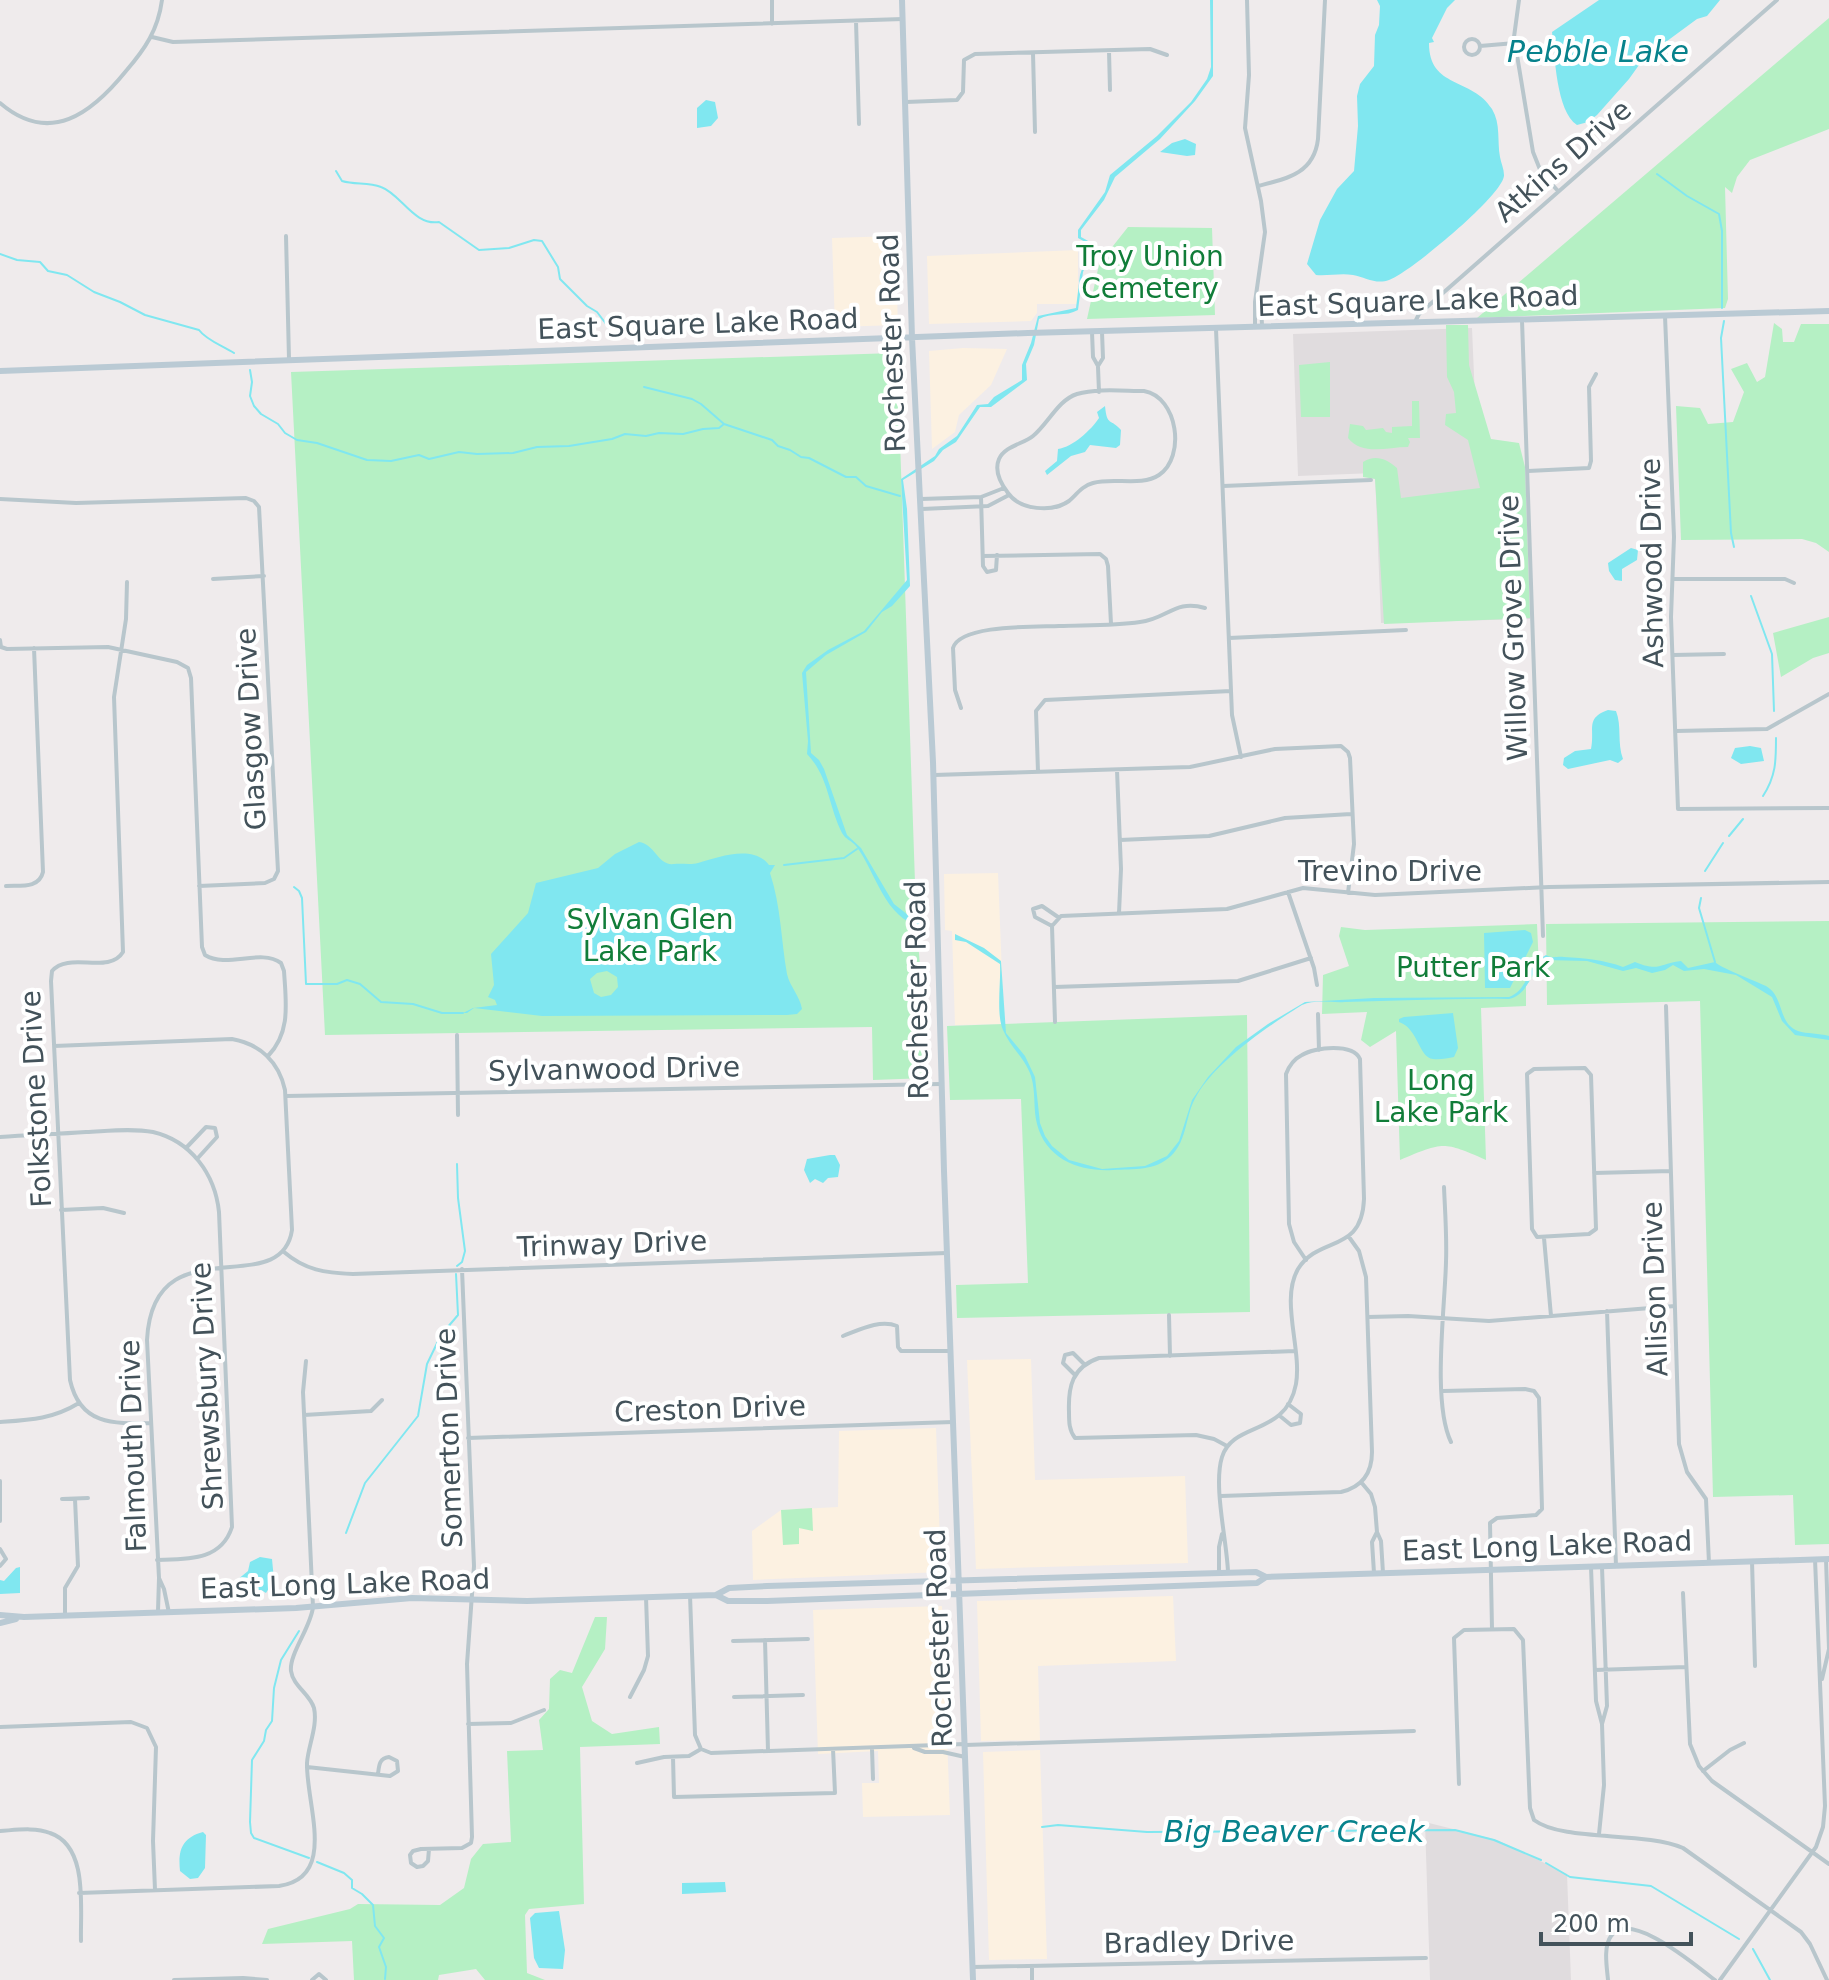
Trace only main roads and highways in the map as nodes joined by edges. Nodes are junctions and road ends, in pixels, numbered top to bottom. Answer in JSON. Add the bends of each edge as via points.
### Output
{"nodes":[{"id":1,"x":902,"y":0,"type":"edge"},
{"id":2,"x":1829,"y":311,"type":"edge"},
{"id":3,"x":912,"y":338,"type":"junction"},
{"id":4,"x":0,"y":371,"type":"edge"},
{"id":5,"x":1827,"y":1559,"type":"edge"},
{"id":6,"x":1242,"y":1572,"type":"junction"},
{"id":7,"x":1166,"y":1573,"type":"junction"},
{"id":8,"x":1137,"y":1574,"type":"junction"},
{"id":9,"x":1266,"y":1577,"type":"junction"},
{"id":10,"x":997,"y":1579,"type":"junction"},
{"id":11,"x":959,"y":1580,"type":"junction"},
{"id":12,"x":926,"y":1581,"type":"junction"},
{"id":13,"x":1240,"y":1584,"type":"junction"},
{"id":14,"x":772,"y":1585,"type":"junction"},
{"id":15,"x":1164,"y":1588,"type":"junction"},
{"id":16,"x":1133,"y":1589,"type":"junction"},
{"id":17,"x":998,"y":1593,"type":"junction"},
{"id":18,"x":959,"y":1594,"type":"junction"},
{"id":19,"x":716,"y":1595,"type":"junction"},
{"id":20,"x":921,"y":1595,"type":"junction"},
{"id":21,"x":767,"y":1601,"type":"junction"},
{"id":22,"x":0,"y":1615,"type":"edge"},
{"id":23,"x":24,"y":1617,"type":"junction"},
{"id":24,"x":0,"y":1623,"type":"edge"},
{"id":25,"x":973,"y":1980,"type":"edge"}],
"edges":[{"from":1,"to":3,"type":"main road","name":"Rochester Road"},
{"from":2,"to":3,"type":"main road","name":"East Square Lake Road"},
{"from":3,"to":4,"type":"main road","name":"East Square Lake Road"},
{"from":3,"to":11,"type":"main road","name":"Rochester Road","via":[[934,775]]},
{"from":5,"to":9,"type":"main road","name":"East Long Lake Road"},
{"from":6,"to":7,"type":"main road","name":"East Long Lake Road"},
{"from":6,"to":9,"type":"main road","name":"East Long Lake Road"},
{"from":6,"to":13,"type":"main road"},
{"from":7,"to":8,"type":"main road","name":"East Long Lake Road"},
{"from":7,"to":15,"type":"main road"},
{"from":8,"to":10,"type":"main road","name":"East Long Lake Road"},
{"from":8,"to":16,"type":"main road"},
{"from":9,"to":13,"type":"main road","name":"East Long Lake Road"},
{"from":10,"to":11,"type":"main road","name":"East Long Lake Road"},
{"from":10,"to":17,"type":"main road"},
{"from":11,"to":12,"type":"main road","name":"East Long Lake Road"},
{"from":11,"to":18,"type":"main road","name":"Rochester Road"},
{"from":12,"to":14,"type":"main road","name":"East Long Lake Road"},
{"from":12,"to":20,"type":"main road"},
{"from":13,"to":15,"type":"main road","name":"East Long Lake Road"},
{"from":14,"to":19,"type":"main road","name":"East Long Lake Road","via":[[729,1588]]},
{"from":14,"to":21,"type":"main road"},
{"from":15,"to":16,"type":"main road","name":"East Long Lake Road"},
{"from":16,"to":17,"type":"main road","name":"East Long Lake Road"},
{"from":17,"to":18,"type":"main road","name":"East Long Lake Road"},
{"from":18,"to":20,"type":"main road","name":"East Long Lake Road"},
{"from":18,"to":25,"type":"main road","name":"Rochester Road"},
{"from":19,"to":21,"type":"main road","name":"East Long Lake Road","via":[[728,1601]]},
{"from":19,"to":23,"type":"main road","name":"East Long Lake Road","via":[[400,1599]]},
{"from":20,"to":21,"type":"main road","name":"East Long Lake Road"},
{"from":22,"to":23,"type":"main road","name":"East Long Lake Road"},
{"from":23,"to":24,"type":"main road","name":"East Long Lake Road"}]}
